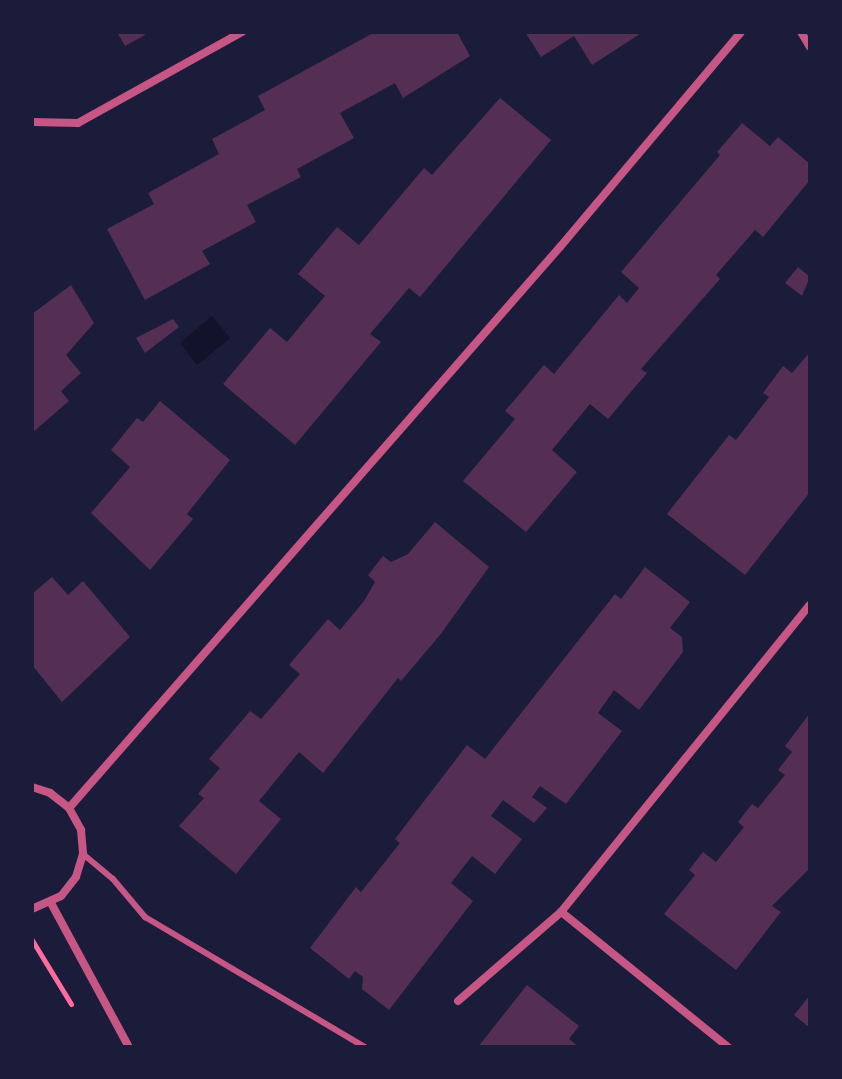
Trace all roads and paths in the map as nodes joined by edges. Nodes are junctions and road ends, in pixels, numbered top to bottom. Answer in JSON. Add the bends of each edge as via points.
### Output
{"nodes":[{"id":1,"x":242,"y":32,"type":"edge"},
{"id":2,"x":741,"y":32,"type":"edge"},
{"id":3,"x":801,"y":32,"type":"edge"},
{"id":4,"x":810,"y":47,"type":"edge"},
{"id":5,"x":32,"y":122,"type":"edge"},
{"id":6,"x":810,"y":605,"type":"edge"},
{"id":7,"x":32,"y":787,"type":"edge"},
{"id":8,"x":69,"y":808,"type":"junction"},
{"id":9,"x":83,"y":854,"type":"junction"},
{"id":10,"x":51,"y":903,"type":"junction"},
{"id":11,"x":32,"y":909,"type":"edge"},
{"id":12,"x":561,"y":912,"type":"junction"},
{"id":13,"x":32,"y":940,"type":"edge"},
{"id":14,"x":458,"y":1001,"type":"dead end"},
{"id":15,"x":73,"y":1007,"type":"dead end"},
{"id":16,"x":129,"y":1047,"type":"edge"},
{"id":17,"x":365,"y":1047,"type":"edge"},
{"id":18,"x":728,"y":1047,"type":"edge"}],
"edges":[{"from":1,"to":5,"type":"street","via":[[78,123]]},
{"from":2,"to":8,"type":"street"},
{"from":3,"to":4,"type":"street"},
{"from":6,"to":12,"type":"street"},
{"from":7,"to":8,"type":"street"},
{"from":8,"to":9,"type":"street","via":[[81,830]]},
{"from":9,"to":10,"type":"street","via":[[76,877]]},
{"from":9,"to":17,"type":"lane","via":[[145,917]]},
{"from":10,"to":11,"type":"street"},
{"from":10,"to":16,"type":"street"},
{"from":12,"to":14,"type":"street"},
{"from":12,"to":18,"type":"street"},
{"from":13,"to":15,"type":"path"}]}
